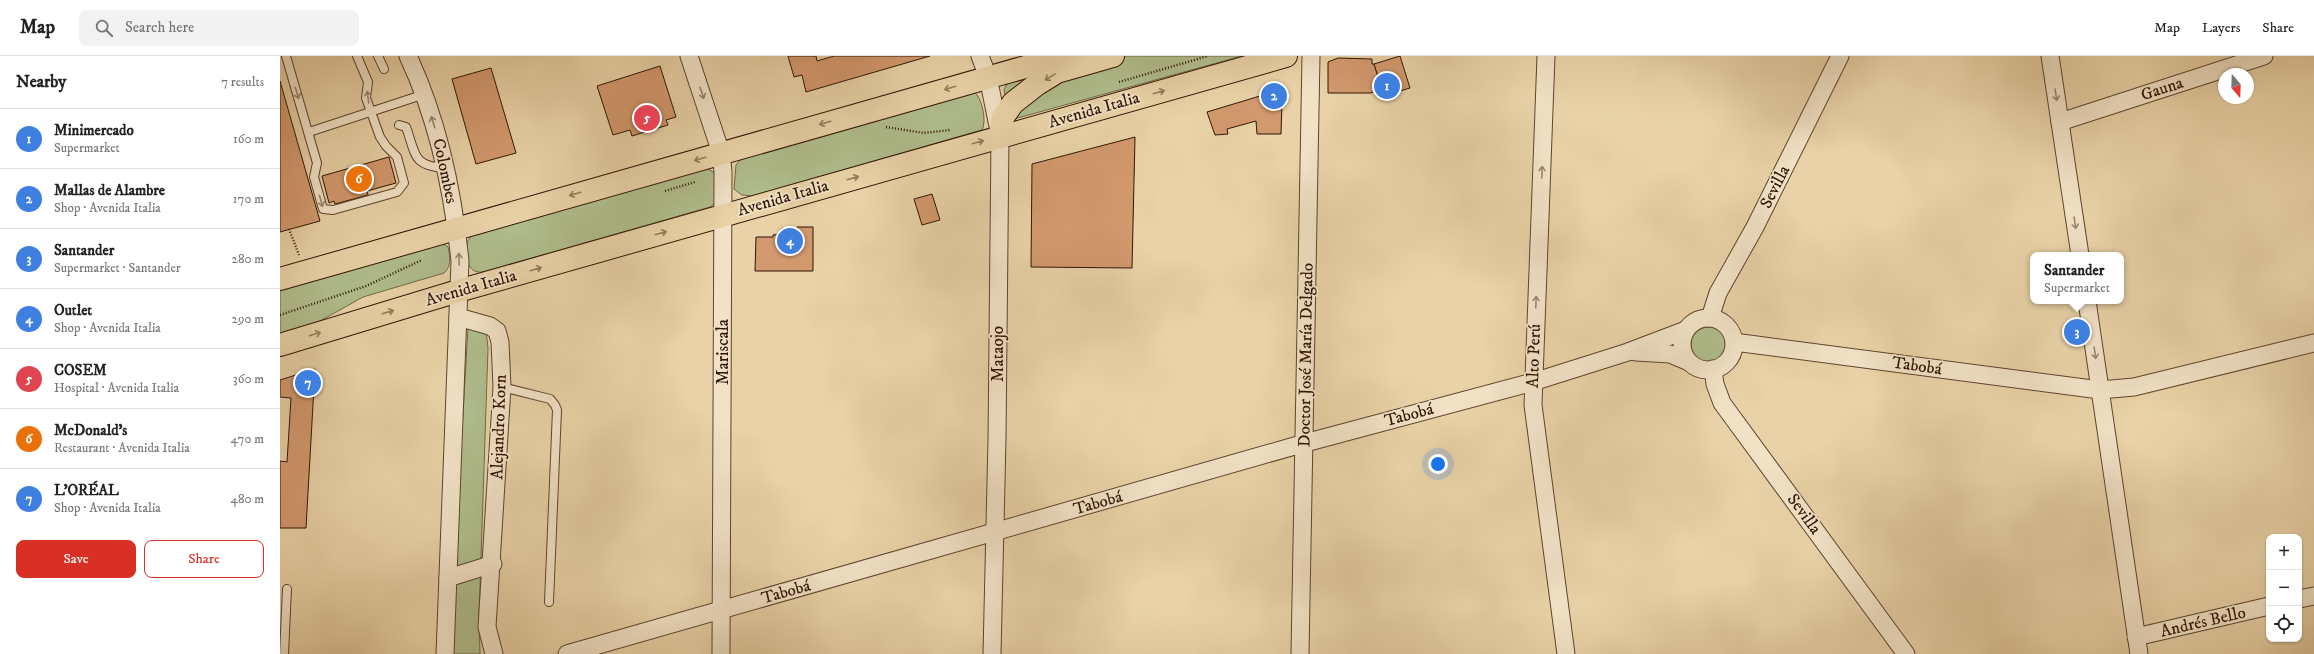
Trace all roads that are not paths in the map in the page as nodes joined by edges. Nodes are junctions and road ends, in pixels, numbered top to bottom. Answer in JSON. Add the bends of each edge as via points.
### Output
{"nodes":[{"id":1,"x":286,"y":56,"type":"edge"},
{"id":2,"x":357,"y":56,"type":"edge"},
{"id":3,"x":378,"y":56,"type":"edge"},
{"id":4,"x":408,"y":56,"type":"edge"},
{"id":5,"x":690,"y":56,"type":"edge"},
{"id":6,"x":980,"y":56,"type":"edge"},
{"id":7,"x":1064,"y":56,"type":"edge"},
{"id":8,"x":1113,"y":56,"type":"edge"},
{"id":9,"x":1286,"y":56,"type":"edge"},
{"id":10,"x":1311,"y":56,"type":"edge"},
{"id":11,"x":1546,"y":56,"type":"edge"},
{"id":12,"x":1840,"y":56,"type":"edge"},
{"id":13,"x":2050,"y":56,"type":"edge"},
{"id":14,"x":2264,"y":56,"type":"edge"},
{"id":15,"x":384,"y":69,"type":"dead end"},
{"id":16,"x":988,"y":77,"type":"junction"},
{"id":17,"x":424,"y":94,"type":"junction"},
{"id":18,"x":372,"y":113,"type":"junction"},
{"id":19,"x":2060,"y":122,"type":"junction"},
{"id":20,"x":399,"y":125,"type":"dead end"},
{"id":21,"x":309,"y":132,"type":"junction"},
{"id":22,"x":1000,"y":136,"type":"junction"},
{"id":23,"x":722,"y":162,"type":"junction"},
{"id":24,"x":445,"y":168,"type":"junction"},
{"id":25,"x":724,"y":215,"type":"junction"},
{"id":26,"x":456,"y":228,"type":"junction"},
{"id":27,"x":2080,"y":252,"type":"edge"},
{"id":28,"x":280,"y":279,"type":"edge"},
{"id":29,"x":458,"y":291,"type":"junction"},
{"id":30,"x":2087,"y":304,"type":"edge"},
{"id":31,"x":458,"y":317,"type":"junction"},
{"id":32,"x":1710,"y":318,"type":"junction"},
{"id":33,"x":1686,"y":330,"type":"junction"},
{"id":34,"x":1734,"y":342,"type":"junction"},
{"id":35,"x":2314,"y":343,"type":"edge"},
{"id":36,"x":280,"y":345,"type":"edge"},
{"id":37,"x":1628,"y":352,"type":"junction"},
{"id":38,"x":1689,"y":362,"type":"junction"},
{"id":39,"x":1713,"y":369,"type":"junction"},
{"id":40,"x":1533,"y":382,"type":"junction"},
{"id":41,"x":502,"y":387,"type":"junction"},
{"id":42,"x":2100,"y":390,"type":"junction"},
{"id":43,"x":1305,"y":443,"type":"junction"},
{"id":44,"x":996,"y":533,"type":"junction"},
{"id":45,"x":493,"y":564,"type":"junction"},
{"id":46,"x":448,"y":578,"type":"junction"},
{"id":47,"x":287,"y":589,"type":"dead end"},
{"id":48,"x":2314,"y":596,"type":"edge"},
{"id":49,"x":2302,"y":598,"type":"edge"},
{"id":50,"x":549,"y":602,"type":"dead end"},
{"id":51,"x":2266,"y":607,"type":"edge"},
{"id":52,"x":722,"y":611,"type":"junction"},
{"id":53,"x":2136,"y":637,"type":"junction"},
{"id":54,"x":284,"y":654,"type":"edge"},
{"id":55,"x":444,"y":654,"type":"edge"},
{"id":56,"x":494,"y":654,"type":"edge"},
{"id":57,"x":567,"y":654,"type":"edge"},
{"id":58,"x":721,"y":654,"type":"edge"},
{"id":59,"x":992,"y":654,"type":"edge"},
{"id":60,"x":1300,"y":654,"type":"edge"},
{"id":61,"x":1566,"y":654,"type":"edge"},
{"id":62,"x":1906,"y":654,"type":"edge"},
{"id":63,"x":2139,"y":654,"type":"edge"}],
"edges":[{"from":1,"to":21,"type":"lane","one_way":true},
{"from":18,"to":2,"type":"lane","one_way":true,"via":[[366,98],[368,82]]},
{"from":3,"to":15,"type":"lane"},
{"from":4,"to":17,"type":"street","name":"Colombes"},
{"from":5,"to":23,"type":"street","name":"Mariscala","one_way":true},
{"from":6,"to":16,"type":"street","name":"Mataojo"},
{"from":7,"to":16,"type":"main road"},
{"from":8,"to":22,"type":"main road","one_way":true,"via":[[1057,72],[1036,85],[1013,104],[1003,117]]},
{"from":22,"to":9,"type":"main road","name":"Avenida Italia","one_way":true},
{"from":10,"to":43,"type":"street","name":"Doctor José María Delgado"},
{"from":40,"to":11,"type":"street","name":"Alto Perú","one_way":true},
{"from":12,"to":32,"type":"street","name":"Sevilla","via":[[1718,293]]},
{"from":13,"to":19,"type":"street","one_way":true},
{"from":14,"to":19,"type":"street","name":"Gauna"},
{"from":16,"to":22,"type":"street","name":"Mataojo"},
{"from":16,"to":23,"type":"main road","one_way":true},
{"from":17,"to":18,"type":"lane"},
{"from":24,"to":17,"type":"street","name":"Colombes","one_way":true},
{"from":18,"to":21,"type":"lane"},
{"from":21,"to":18,"type":"lane","one_way":true,"via":[[317,163],[314,176],[323,209],[333,210],[397,192],[404,183],[398,157],[380,136]]},
{"from":19,"to":27,"type":"street","one_way":true},
{"from":20,"to":24,"type":"lane","via":[[406,127],[418,160],[424,165]]},
{"from":25,"to":22,"type":"main road","name":"Avenida Italia","one_way":true},
{"from":22,"to":44,"type":"street","name":"Mataojo"},
{"from":23,"to":25,"type":"street","name":"Mariscala"},
{"from":23,"to":26,"type":"main road","one_way":true},
{"from":24,"to":26,"type":"street","name":"Colombes"},
{"from":29,"to":25,"type":"main road","name":"Avenida Italia","one_way":true},
{"from":25,"to":52,"type":"street","name":"Mariscala"},
{"from":26,"to":28,"type":"main road"},
{"from":29,"to":26,"type":"street","name":"Colombes","one_way":true,"via":[[460,261]]},
{"from":29,"to":31,"type":"street"},
{"from":36,"to":29,"type":"main road","name":"Avenida Italia","one_way":true},
{"from":30,"to":42,"type":"street","one_way":true},
{"from":31,"to":41,"type":"street","name":"Alejandro Korn","via":[[490,326],[497,331]]},
{"from":31,"to":46,"type":"street"},
{"from":32,"to":33,"type":"street","name":"Tabobá","via":[[1696,320]]},
{"from":32,"to":34,"type":"street","via":[[1724,323],[1729,328]]},
{"from":33,"to":37,"type":"street","name":"Tabobá"},
{"from":33,"to":38,"type":"street","via":[[1682,346]]},
{"from":34,"to":39,"type":"street","via":[[1731,356]]},
{"from":34,"to":42,"type":"street","name":"Tabobá"},
{"from":35,"to":42,"type":"street","name":"Tabobá","via":[[2134,387]]},
{"from":37,"to":38,"type":"street","name":"Tabobá","via":[[1670,354]]},
{"from":37,"to":40,"type":"street","name":"Tabobá"},
{"from":38,"to":39,"type":"street","name":"Tabobá","via":[[1696,367]]},
{"from":39,"to":62,"type":"street","name":"Sevilla","via":[[1722,403]]},
{"from":40,"to":43,"type":"street","name":"Tabobá"},
{"from":40,"to":61,"type":"street","name":"Alto Perú","via":[[1533,405]]},
{"from":41,"to":45,"type":"street","name":"Alejandro Korn"},
{"from":41,"to":50,"type":"lane","via":[[550,399],[557,410]]},
{"from":42,"to":53,"type":"street"},
{"from":43,"to":44,"type":"street","name":"Tabobá"},
{"from":43,"to":60,"type":"street","name":"Doctor José María Delgado"},
{"from":44,"to":52,"type":"street","name":"Tabobá"},
{"from":44,"to":59,"type":"street","name":"Mataojo"},
{"from":45,"to":46,"type":"street"},
{"from":45,"to":56,"type":"street","name":"Alejandro Korn","via":[[487,627]]},
{"from":46,"to":55,"type":"street"},
{"from":47,"to":54,"type":"lane"},
{"from":48,"to":49,"type":"street"},
{"from":51,"to":53,"type":"street","name":"Andrés Bello"},
{"from":52,"to":57,"type":"street","name":"Tabobá"},
{"from":52,"to":58,"type":"street","name":"Mariscala"},
{"from":53,"to":63,"type":"street"}]}
